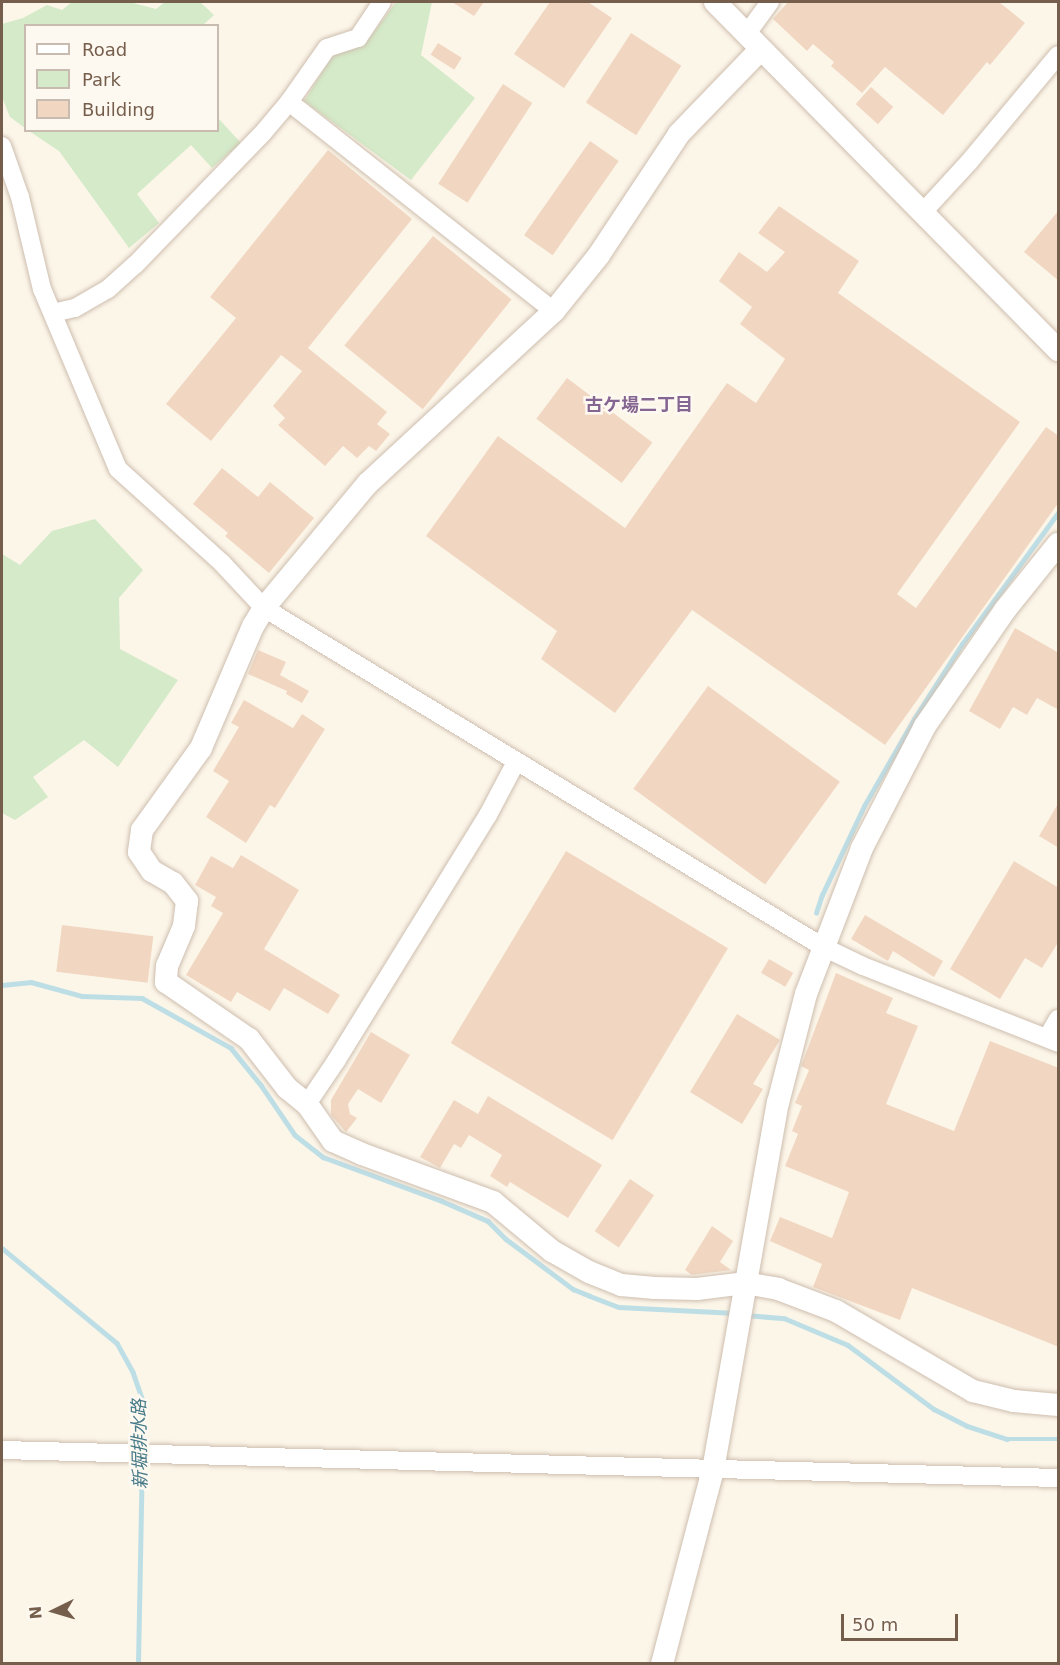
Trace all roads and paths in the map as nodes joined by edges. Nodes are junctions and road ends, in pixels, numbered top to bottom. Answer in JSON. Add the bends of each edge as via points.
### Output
{"nodes":[{"id":1,"x":382,"y":2,"type":"edge"},
{"id":2,"x":715,"y":2,"type":"edge"},
{"id":3,"x":770,"y":2,"type":"edge"},
{"id":4,"x":753,"y":42,"type":"junction"},
{"id":5,"x":1059,"y":55,"type":"edge"},
{"id":6,"x":289,"y":102,"type":"junction"},
{"id":7,"x":2,"y":146,"type":"edge"},
{"id":8,"x":924,"y":211,"type":"junction"},
{"id":9,"x":554,"y":311,"type":"junction"},
{"id":10,"x":53,"y":313,"type":"junction"},
{"id":11,"x":1059,"y":350,"type":"edge"},
{"id":12,"x":1059,"y":544,"type":"edge"},
{"id":13,"x":264,"y":608,"type":"junction"},
{"id":14,"x":516,"y":762,"type":"junction"},
{"id":15,"x":823,"y":947,"type":"junction"},
{"id":16,"x":1059,"y":1018,"type":"edge"},
{"id":17,"x":1053,"y":1041,"type":"edge"},
{"id":18,"x":307,"y":1104,"type":"junction"},
{"id":19,"x":745,"y":1283,"type":"junction"},
{"id":20,"x":1059,"y":1405,"type":"edge"},
{"id":21,"x":2,"y":1450,"type":"edge"},
{"id":22,"x":713,"y":1470,"type":"junction"},
{"id":23,"x":1059,"y":1478,"type":"edge"},
{"id":24,"x":662,"y":1664,"type":"edge"}],
"edges":[{"from":1,"to":6,"type":"street","via":[[358,38],[327,48]]},
{"from":2,"to":4,"type":"street"},
{"from":3,"to":4,"type":"street"},
{"from":4,"to":8,"type":"street"},
{"from":4,"to":9,"type":"street","via":[[679,134],[599,255]]},
{"from":5,"to":8,"type":"street"},
{"from":6,"to":9,"type":"street"},
{"from":6,"to":10,"type":"street","via":[[210,190],[108,289],[75,308]]},
{"from":7,"to":10,"type":"street","via":[[21,197],[42,289]]},
{"from":8,"to":11,"type":"street"},
{"from":9,"to":13,"type":"street","via":[[368,483]]},
{"from":10,"to":13,"type":"street","via":[[118,469],[222,563]]},
{"from":12,"to":15,"type":"street","via":[[1005,610],[925,726],[862,848]]},
{"from":13,"to":14,"type":"street"},
{"from":13,"to":18,"type":"street","via":[[201,748],[142,830],[139,852],[152,871],[173,883],[187,901],[177,946],[167,966],[166,982],[249,1039],[287,1088]]},
{"from":14,"to":15,"type":"street"},
{"from":14,"to":18,"type":"street","via":[[488,815]]},
{"from":15,"to":17,"type":"street"},
{"from":15,"to":19,"type":"street","via":[[806,994],[778,1102]]},
{"from":16,"to":17,"type":"street"},
{"from":18,"to":19,"type":"street","via":[[333,1141],[493,1202],[552,1251],[589,1272],[621,1285],[655,1288],[697,1289]]},
{"from":19,"to":20,"type":"street","via":[[778,1289],[837,1311],[973,1391],[1014,1401]]},
{"from":19,"to":22,"type":"street"},
{"from":21,"to":22,"type":"street"},
{"from":22,"to":23,"type":"street"},
{"from":22,"to":24,"type":"street"}]}
